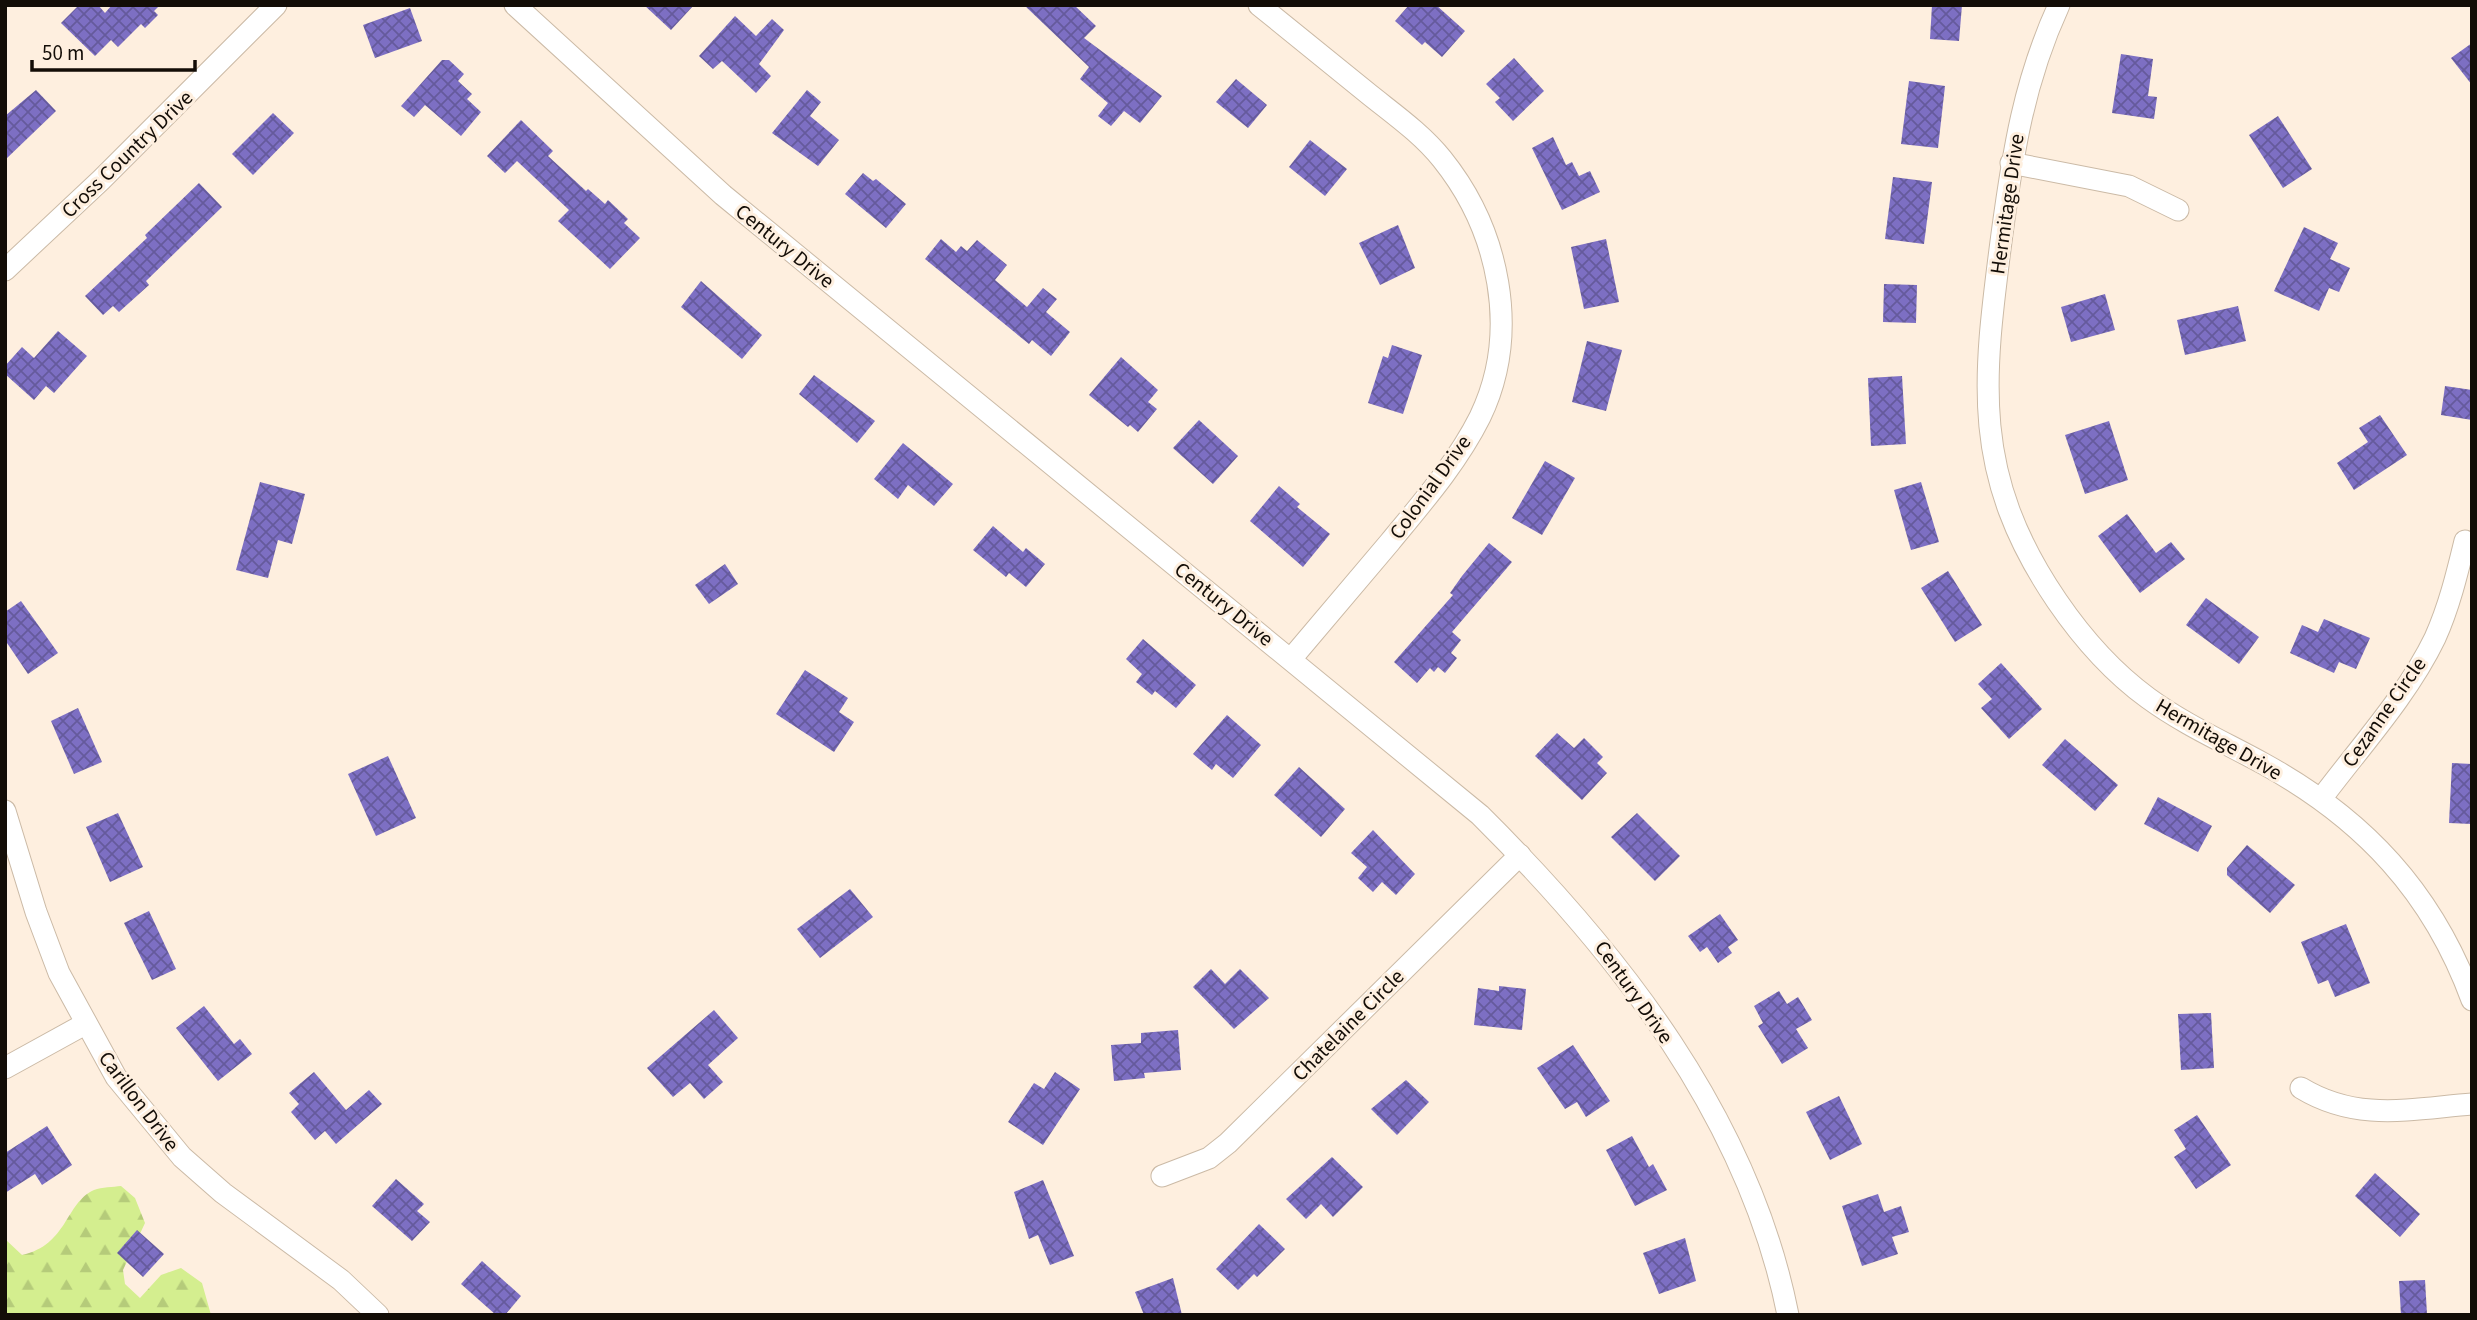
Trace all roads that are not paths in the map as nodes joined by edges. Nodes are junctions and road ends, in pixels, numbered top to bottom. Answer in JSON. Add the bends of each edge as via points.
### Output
{"nodes":[{"id":1,"x":276,"y":5,"type":"edge"},
{"id":2,"x":515,"y":5,"type":"edge"},
{"id":3,"x":1259,"y":5,"type":"edge"},
{"id":4,"x":2059,"y":5,"type":"edge"},
{"id":5,"x":2011,"y":163,"type":"junction"},
{"id":6,"x":2178,"y":210,"type":"dead end"},
{"id":7,"x":5,"y":270,"type":"edge"},
{"id":8,"x":2465,"y":541,"type":"dead end"},
{"id":9,"x":1291,"y":659,"type":"junction"},
{"id":10,"x":2321,"y":799,"type":"junction"},
{"id":11,"x":5,"y":810,"type":"edge"},
{"id":12,"x":1520,"y":855,"type":"junction"},
{"id":13,"x":2472,"y":1000,"type":"edge"},
{"id":14,"x":85,"y":1024,"type":"junction"},
{"id":15,"x":5,"y":1068,"type":"edge"},
{"id":16,"x":2301,"y":1088,"type":"dead end"},
{"id":17,"x":2472,"y":1104,"type":"edge"},
{"id":18,"x":1162,"y":1176,"type":"dead end"},
{"id":19,"x":378,"y":1315,"type":"edge"},
{"id":20,"x":1788,"y":1315,"type":"edge"}],
"edges":[{"from":1,"to":7,"type":"street","name":"Cross Country Drive"},
{"from":2,"to":9,"type":"street","name":"Century Drive","via":[[723,195]]},
{"from":3,"to":9,"type":"street","name":"Colonial Drive","via":[[1440,156],[1471,198],[1488,239],[1499,286],[1502,330],[1495,372],[1480,416],[1458,454],[1433,491]]},
{"from":4,"to":5,"type":"street","name":"Hermitage Drive","via":[[2022,103]]},
{"from":5,"to":6,"type":"street","via":[[2117,182]]},
{"from":5,"to":10,"type":"street","name":"Hermitage Drive","via":[[1986,383],[1996,472],[2014,527],[2062,608],[2110,667],[2190,728]]},
{"from":8,"to":10,"type":"street","name":"Cezanne Circle","via":[[2453,593],[2421,662]]},
{"from":9,"to":12,"type":"street","name":"Century Drive","via":[[1479,815]]},
{"from":10,"to":13,"type":"street","name":"Hermitage Drive","via":[[2362,830],[2395,864],[2446,940]]},
{"from":11,"to":14,"type":"street","name":"Carillon Drive","via":[[36,912]]},
{"from":12,"to":18,"type":"street","name":"Chatelaine Circle","via":[[1228,1143],[1209,1158]]},
{"from":12,"to":20,"type":"street","name":"Century Drive","via":[[1612,958],[1695,1083],[1737,1158],[1765,1223]]},
{"from":14,"to":15,"type":"street"},
{"from":14,"to":19,"type":"street","name":"Carillon Drive","via":[[116,1077],[182,1157],[341,1280]]},
{"from":16,"to":17,"type":"street","via":[[2321,1100],[2365,1112]]}]}
